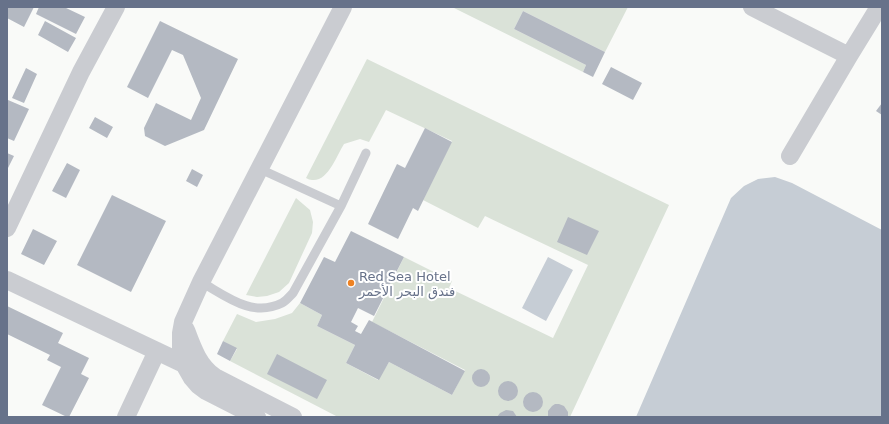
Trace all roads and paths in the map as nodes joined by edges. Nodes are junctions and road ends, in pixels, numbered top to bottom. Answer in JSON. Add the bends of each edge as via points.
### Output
{"nodes":[{"id":1,"x":116,"y":7,"type":"edge"},
{"id":2,"x":343,"y":7,"type":"edge"},
{"id":3,"x":752,"y":7,"type":"edge"},
{"id":4,"x":879,"y":7,"type":"edge"},
{"id":5,"x":849,"y":56,"type":"junction"},
{"id":6,"x":366,"y":153,"type":"dead end"},
{"id":7,"x":790,"y":156,"type":"dead end"},
{"id":8,"x":260,"y":169,"type":"junction"},
{"id":9,"x":341,"y":206,"type":"junction"},
{"id":10,"x":7,"y":228,"type":"edge"},
{"id":11,"x":7,"y":280,"type":"edge"},
{"id":12,"x":201,"y":282,"type":"junction"},
{"id":13,"x":183,"y":322,"type":"junction"},
{"id":14,"x":157,"y":351,"type":"junction"},
{"id":15,"x":184,"y":364,"type":"junction"},
{"id":16,"x":126,"y":417,"type":"edge"},
{"id":17,"x":257,"y":417,"type":"edge"},
{"id":18,"x":293,"y":417,"type":"edge"}],
"edges":[{"from":1,"to":10,"type":"street","via":[[81,72]]},
{"from":2,"to":8,"type":"street"},
{"from":3,"to":5,"type":"street"},
{"from":4,"to":5,"type":"street"},
{"from":5,"to":7,"type":"street"},
{"from":6,"to":9,"type":"lane"},
{"from":8,"to":9,"type":"lane"},
{"from":8,"to":12,"type":"street"},
{"from":9,"to":12,"type":"lane","via":[[293,293],[283,302],[256,308],[246,306]]},
{"from":11,"to":14,"type":"street"},
{"from":12,"to":13,"type":"street"},
{"from":13,"to":15,"type":"street","via":[[181,349]]},
{"from":13,"to":18,"type":"street","via":[[196,356],[208,372]]},
{"from":14,"to":15,"type":"street"},
{"from":14,"to":16,"type":"street"},
{"from":15,"to":17,"type":"street","via":[[192,378],[206,391]]}]}
